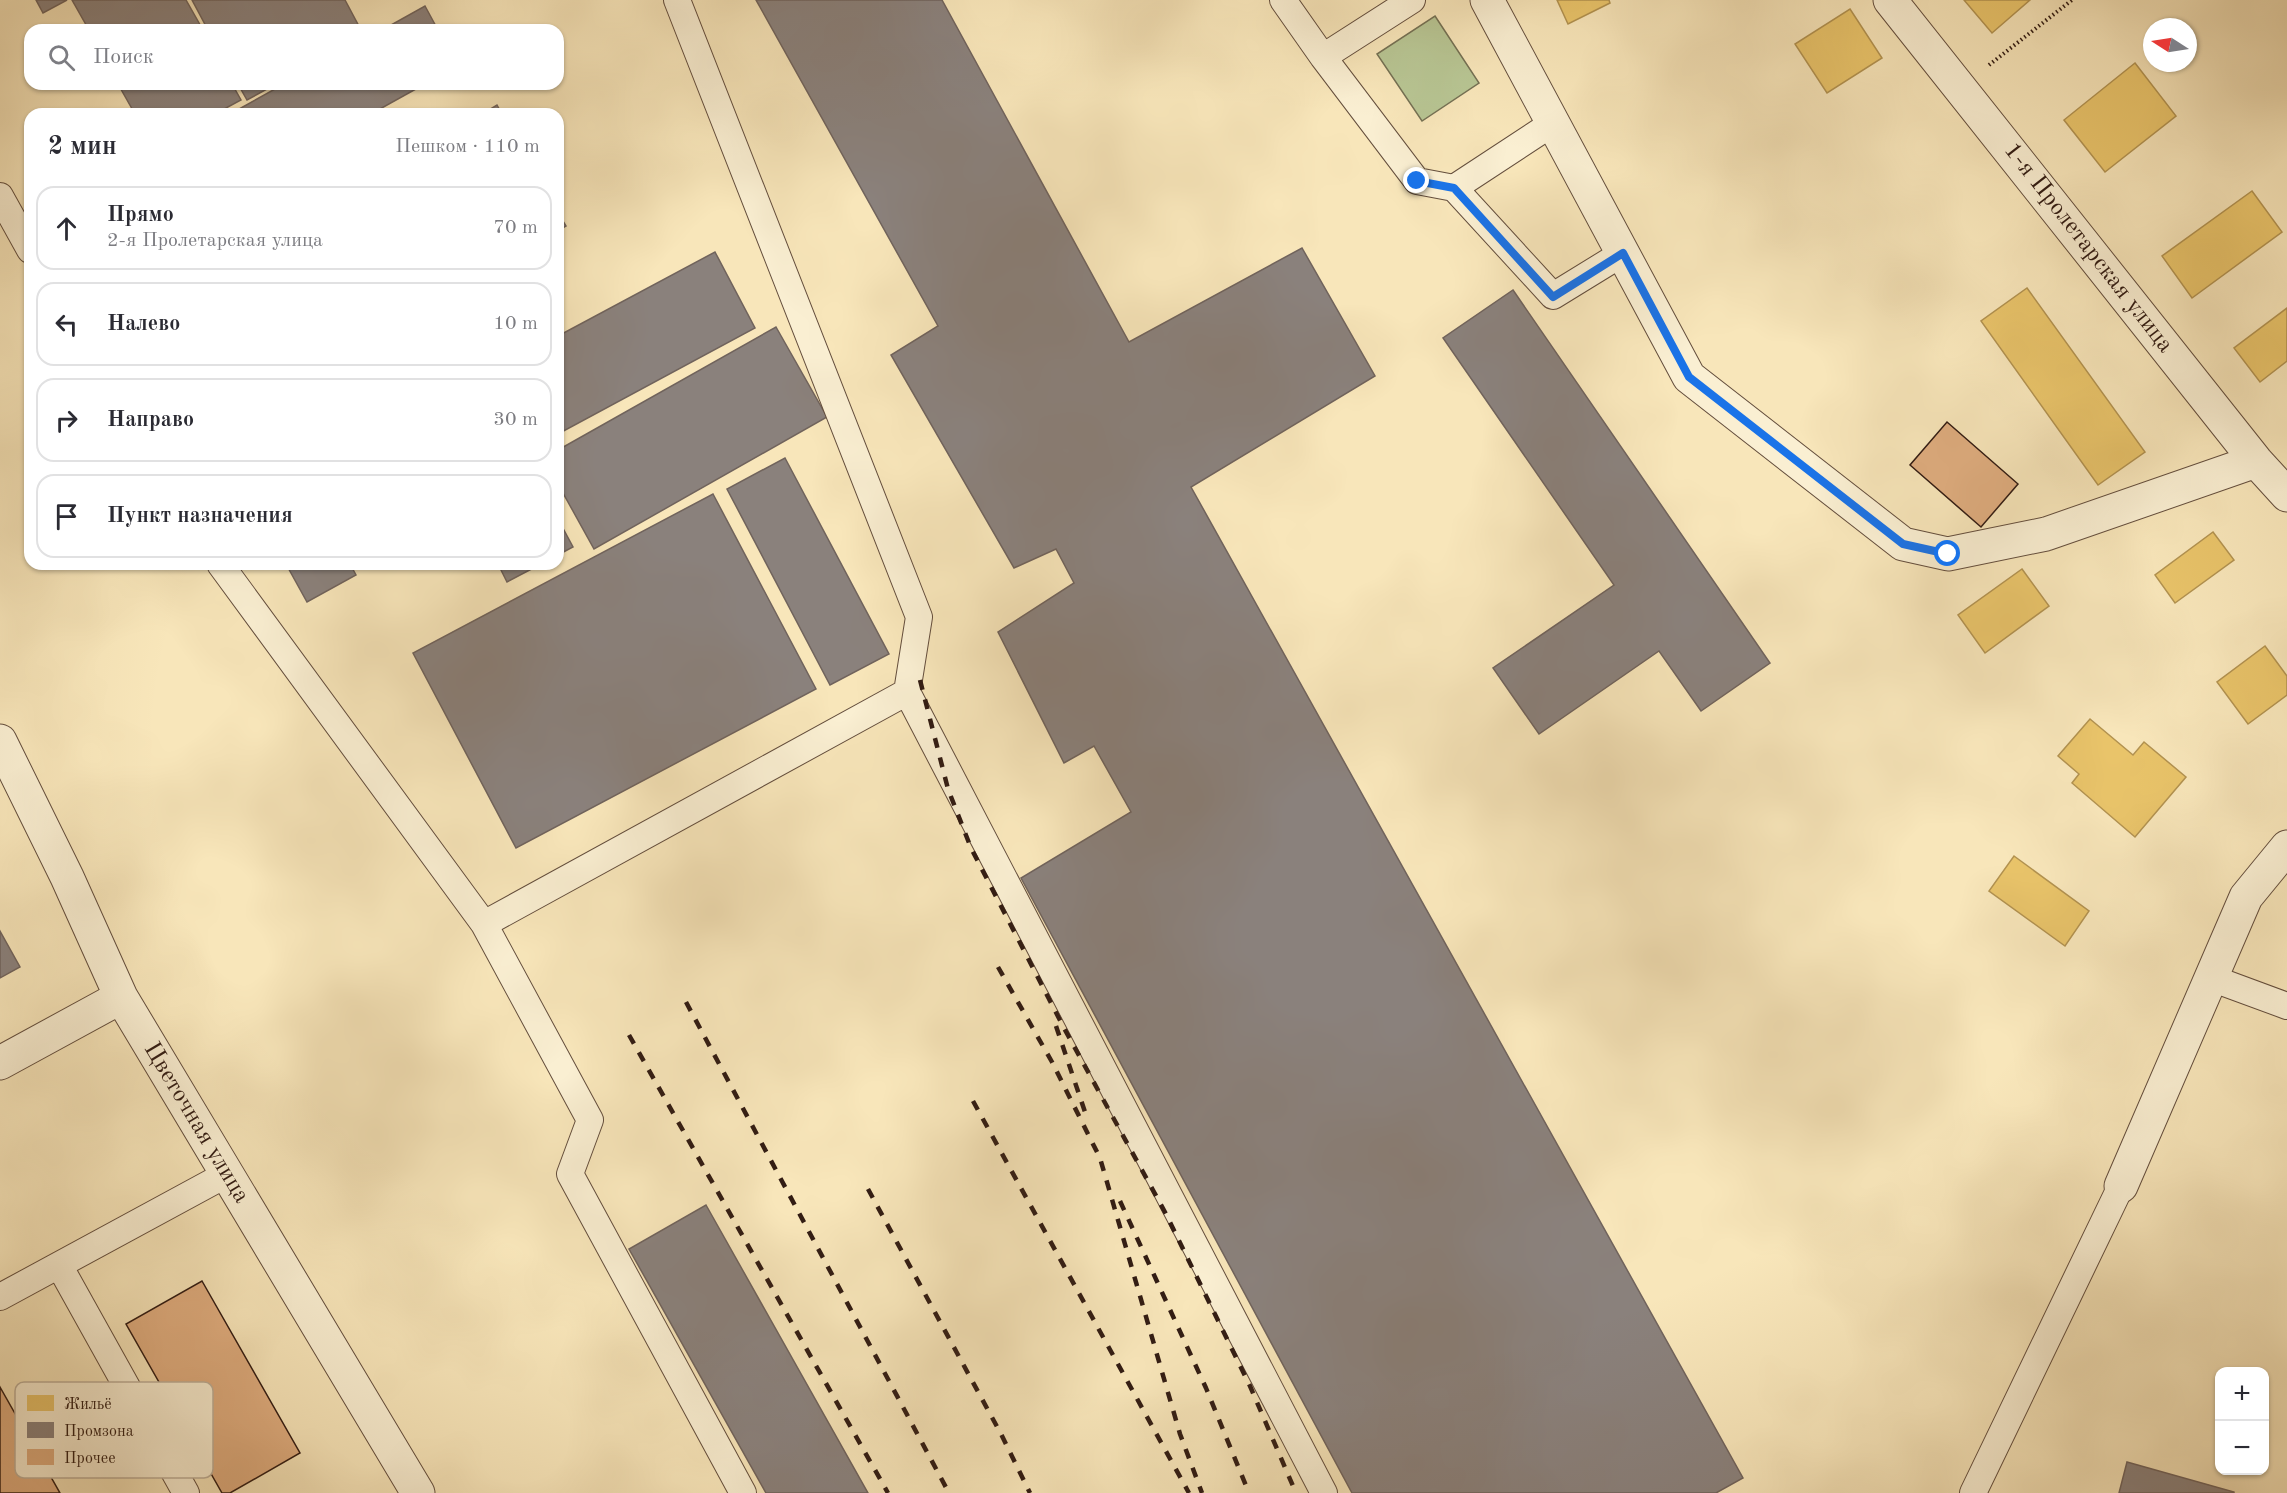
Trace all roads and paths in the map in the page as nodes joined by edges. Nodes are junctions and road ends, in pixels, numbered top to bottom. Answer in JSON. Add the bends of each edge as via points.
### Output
{"nodes":[{"id":1,"x":677,"y":0,"type":"edge"},
{"id":2,"x":1283,"y":0,"type":"edge"},
{"id":3,"x":1412,"y":0,"type":"edge"},
{"id":4,"x":1487,"y":0,"type":"edge"},
{"id":5,"x":1890,"y":0,"type":"edge"},
{"id":6,"x":2072,"y":0,"type":"edge"},
{"id":7,"x":1323,"y":57,"type":"junction"},
{"id":8,"x":1960,"y":87,"type":"junction"},
{"id":9,"x":1553,"y":123,"type":"junction"},
{"id":10,"x":1454,"y":188,"type":"junction"},
{"id":11,"x":0,"y":196,"type":"edge"},
{"id":12,"x":24,"y":239,"type":"edge"},
{"id":13,"x":1623,"y":253,"type":"junction"},
{"id":14,"x":2256,"y":461,"type":"junction"},
{"id":15,"x":2287,"y":495,"type":"edge"},
{"id":16,"x":224,"y":570,"type":"edge"},
{"id":17,"x":907,"y":692,"type":"junction"},
{"id":18,"x":0,"y":741,"type":"edge"},
{"id":19,"x":2287,"y":847,"type":"edge"},
{"id":20,"x":484,"y":924,"type":"junction"},
{"id":21,"x":2211,"y":978,"type":"junction"},
{"id":22,"x":121,"y":997,"type":"junction"},
{"id":23,"x":2287,"y":1006,"type":"edge"},
{"id":24,"x":0,"y":1063,"type":"edge"},
{"id":25,"x":227,"y":1174,"type":"junction"},
{"id":26,"x":2121,"y":1186,"type":"joint"},
{"id":27,"x":59,"y":1265,"type":"junction"},
{"id":28,"x":0,"y":1297,"type":"edge"},
{"id":29,"x":124,"y":1382,"type":"edge"},
{"id":30,"x":178,"y":1478,"type":"edge"},
{"id":31,"x":186,"y":1493,"type":"edge"},
{"id":32,"x":418,"y":1493,"type":"edge"},
{"id":33,"x":743,"y":1493,"type":"edge"},
{"id":34,"x":1324,"y":1493,"type":"edge"},
{"id":35,"x":1972,"y":1493,"type":"edge"}],
"edges":[{"from":1,"to":17,"type":"lane","via":[[919,617]]},
{"from":2,"to":7,"type":"lane"},
{"from":3,"to":7,"type":"lane"},
{"from":4,"to":9,"type":"street"},
{"from":5,"to":8,"type":"street","name":"1-я Пролетарская улица"},
{"from":6,"to":8,"type":"path"},
{"from":7,"to":10,"type":"lane","via":[[1417,181]]},
{"from":8,"to":14,"type":"street","name":"1-я Пролетарская улица"},
{"from":9,"to":10,"type":"lane"},
{"from":9,"to":13,"type":"street"},
{"from":10,"to":13,"type":"lane","via":[[1553,297]]},
{"from":11,"to":12,"type":"lane"},
{"from":13,"to":14,"type":"street","via":[[1689,377],[1903,544],[1948,554],[2046,534]]},
{"from":14,"to":15,"type":"street","name":"1-я Пролетарская улица"},
{"from":16,"to":20,"type":"lane"},
{"from":17,"to":20,"type":"lane"},
{"from":17,"to":34,"type":"lane"},
{"from":18,"to":22,"type":"street","name":"Цветочная улица"},
{"from":19,"to":21,"type":"street","via":[[2246,897]]},
{"from":20,"to":33,"type":"lane","via":[[590,1120],[570,1174]]},
{"from":21,"to":23,"type":"lane"},
{"from":21,"to":26,"type":"street"},
{"from":22,"to":24,"type":"street"},
{"from":22,"to":25,"type":"street","name":"Цветочная улица"},
{"from":25,"to":27,"type":"lane"},
{"from":25,"to":32,"type":"street","name":"Цветочная улица"},
{"from":26,"to":35,"type":"lane"},
{"from":27,"to":28,"type":"lane"},
{"from":27,"to":29,"type":"lane"},
{"from":30,"to":31,"type":"lane"}]}
